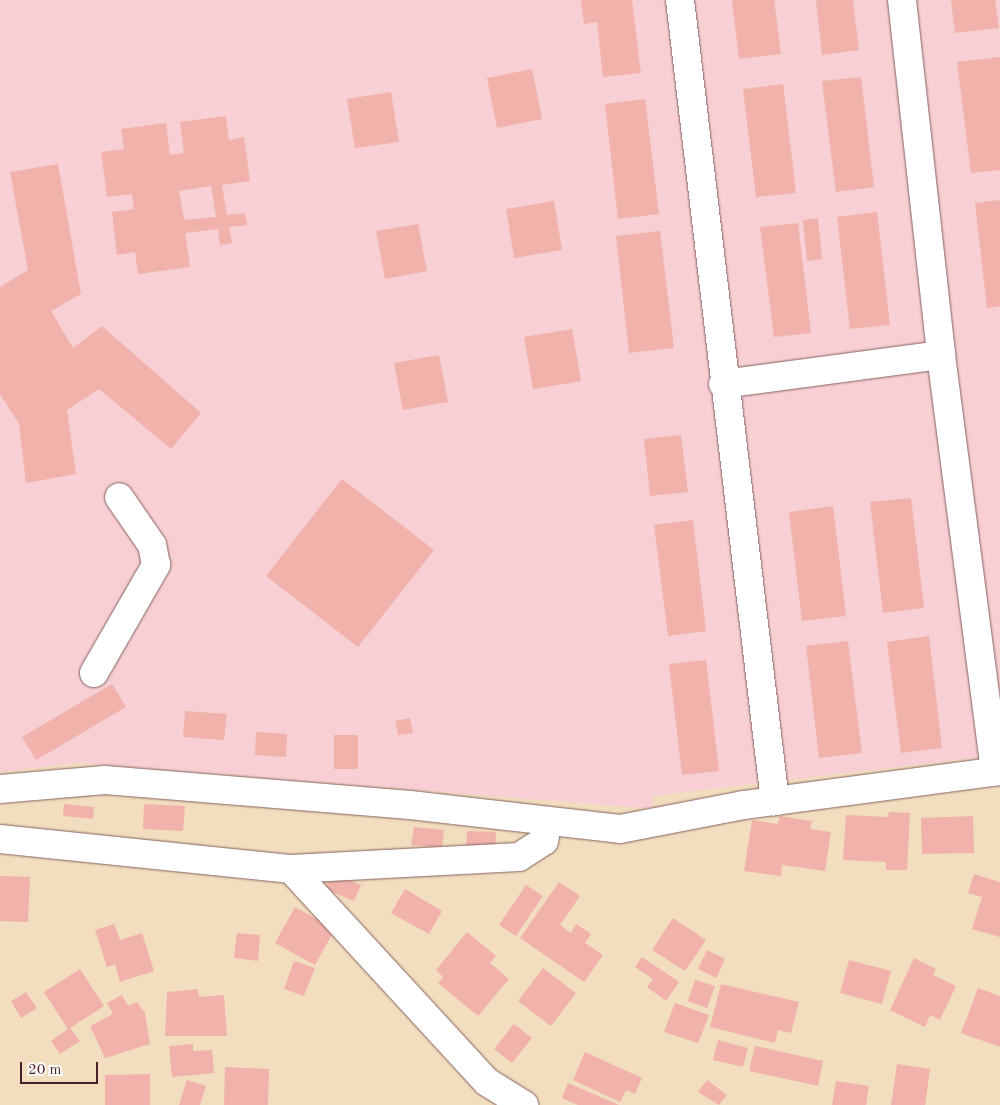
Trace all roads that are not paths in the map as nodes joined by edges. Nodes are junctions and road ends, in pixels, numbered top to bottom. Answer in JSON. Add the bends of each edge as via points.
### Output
{"nodes":[{"id":1,"x":680,"y":0,"type":"edge"},
{"id":2,"x":902,"y":0,"type":"edge"},
{"id":3,"x":941,"y":355,"type":"junction"},
{"id":4,"x":722,"y":384,"type":"junction"},
{"id":5,"x":119,"y":497,"type":"dead end"},
{"id":6,"x":94,"y":674,"type":"dead end"},
{"id":7,"x":998,"y":772,"type":"edge"},
{"id":8,"x":0,"y":789,"type":"edge"},
{"id":9,"x":775,"y":801,"type":"junction"},
{"id":10,"x":548,"y":821,"type":"junction"},
{"id":11,"x":0,"y":839,"type":"edge"},
{"id":12,"x":291,"y":869,"type":"junction"},
{"id":13,"x":524,"y":1105,"type":"edge"}],
"edges":[{"from":1,"to":4,"type":"street"},
{"from":2,"to":3,"type":"street"},
{"from":3,"to":4,"type":"street"},
{"from":3,"to":7,"type":"street"},
{"from":4,"to":9,"type":"street"},
{"from":5,"to":6,"type":"street","via":[[152,545],[156,565]]},
{"from":7,"to":9,"type":"street"},
{"from":8,"to":10,"type":"street","via":[[105,780]]},
{"from":9,"to":10,"type":"street","via":[[620,829]]},
{"from":10,"to":12,"type":"street","via":[[544,841],[520,857]]},
{"from":11,"to":12,"type":"street"},
{"from":12,"to":13,"type":"street","via":[[487,1082]]}]}
